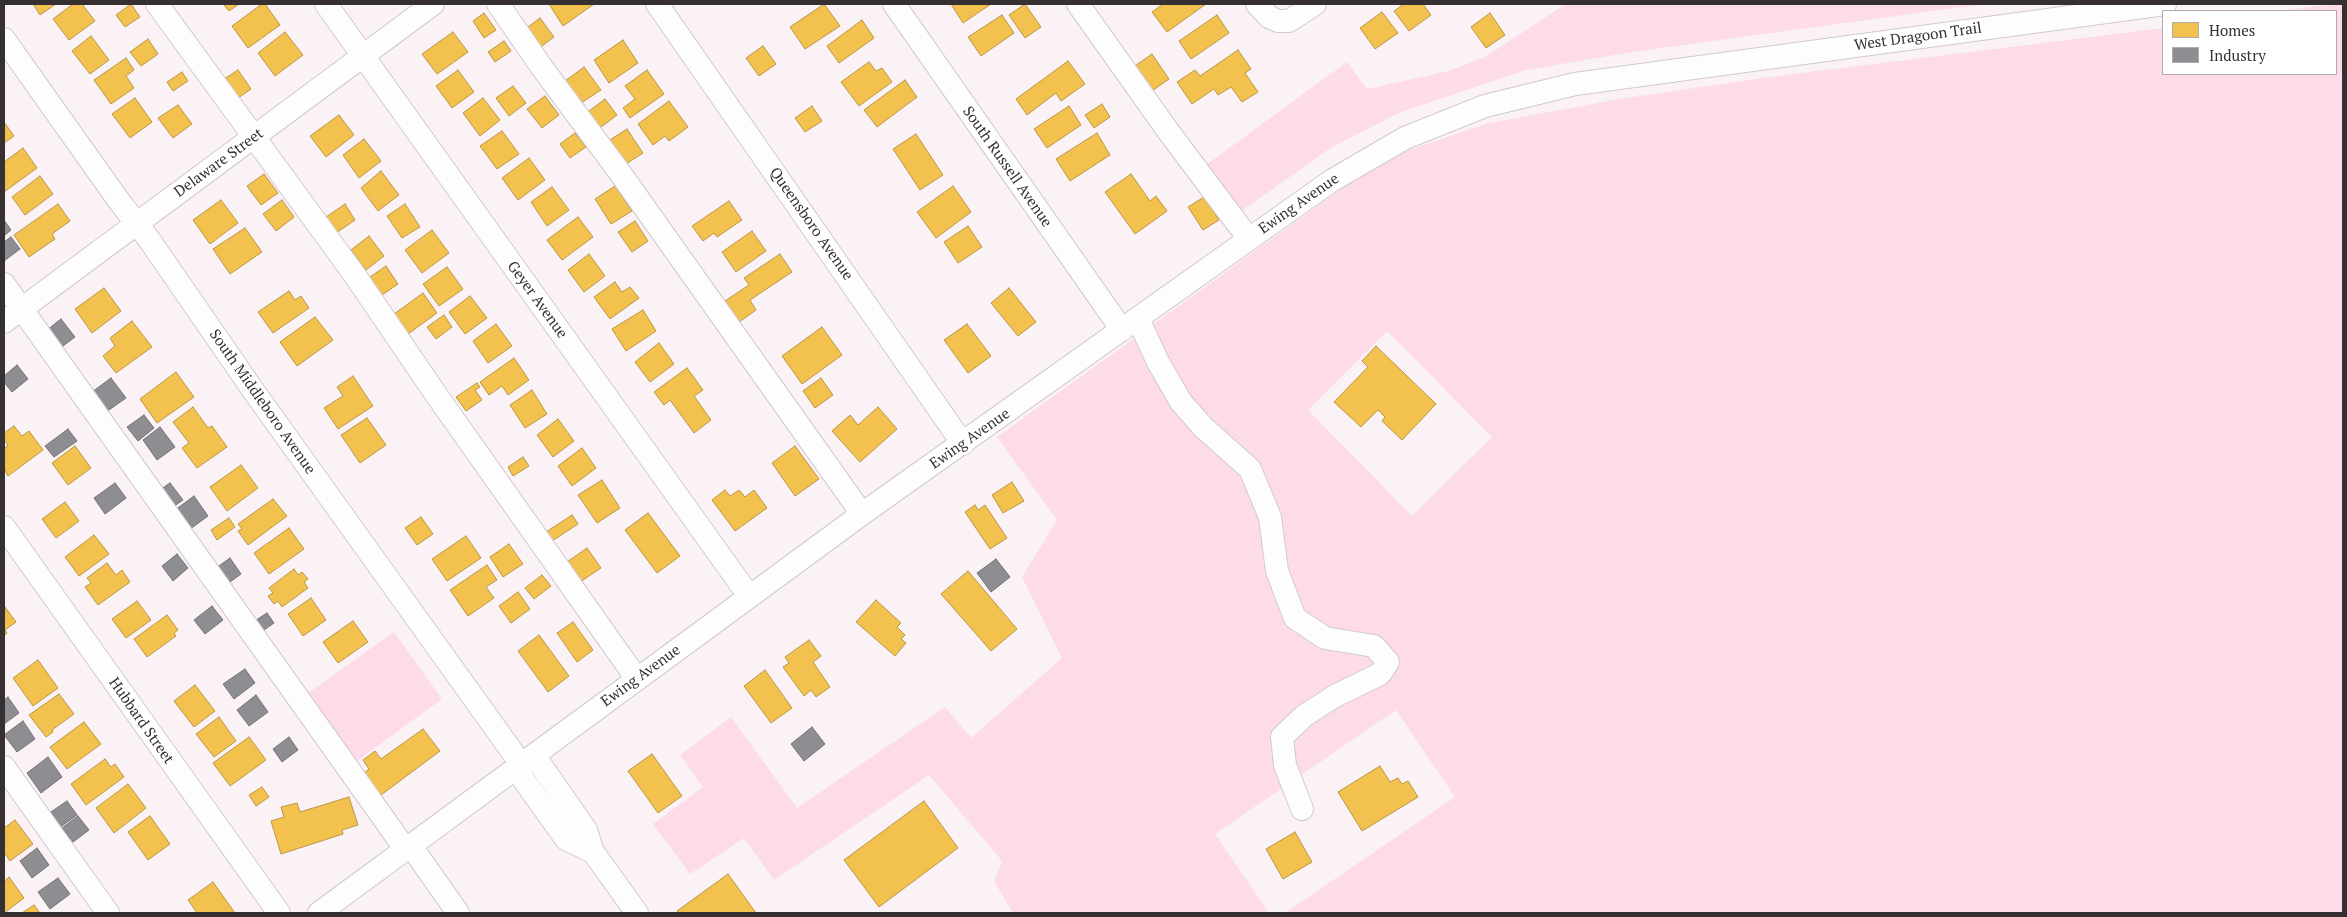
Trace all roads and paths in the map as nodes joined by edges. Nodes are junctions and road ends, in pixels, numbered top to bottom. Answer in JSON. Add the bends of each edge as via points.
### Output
{"nodes":[{"id":1,"x":157,"y":4,"type":"edge"},
{"id":2,"x":326,"y":4,"type":"edge"},
{"id":3,"x":434,"y":4,"type":"edge"},
{"id":4,"x":498,"y":4,"type":"edge"},
{"id":5,"x":894,"y":4,"type":"edge"},
{"id":6,"x":1078,"y":4,"type":"edge"},
{"id":7,"x":1258,"y":4,"type":"edge"},
{"id":8,"x":1315,"y":4,"type":"edge"},
{"id":9,"x":2165,"y":4,"type":"edge"},
{"id":10,"x":668,"y":7,"type":"edge"},
{"id":11,"x":4,"y":39,"type":"edge"},
{"id":12,"x":363,"y":57,"type":"junction"},
{"id":13,"x":1671,"y":71,"type":"joint"},
{"id":14,"x":254,"y":137,"type":"junction"},
{"id":15,"x":136,"y":223,"type":"junction"},
{"id":16,"x":1249,"y":239,"type":"junction"},
{"id":17,"x":4,"y":284,"type":"edge"},
{"id":18,"x":13,"y":316,"type":"edge"},
{"id":19,"x":1130,"y":324,"type":"junction"},
{"id":20,"x":963,"y":444,"type":"junction"},
{"id":21,"x":862,"y":514,"type":"junction"},
{"id":22,"x":4,"y":527,"type":"edge"},
{"id":23,"x":749,"y":596,"type":"junction"},
{"id":24,"x":637,"y":679,"type":"junction"},
{"id":25,"x":523,"y":763,"type":"junction"},
{"id":26,"x":4,"y":767,"type":"edge"},
{"id":27,"x":1302,"y":809,"type":"dead end"},
{"id":28,"x":409,"y":848,"type":"junction"},
{"id":29,"x":108,"y":913,"type":"edge"},
{"id":30,"x":279,"y":913,"type":"edge"},
{"id":31,"x":319,"y":913,"type":"edge"},
{"id":32,"x":458,"y":913,"type":"edge"},
{"id":33,"x":637,"y":913,"type":"edge"}],
"edges":[{"from":1,"to":14,"type":"street"},
{"from":2,"to":12,"type":"street","name":"Geyer Avenue"},
{"from":3,"to":12,"type":"street","name":"Delaware Street"},
{"from":4,"to":21,"type":"street"},
{"from":5,"to":19,"type":"street","name":"South Russell Avenue"},
{"from":6,"to":16,"type":"street"},
{"from":7,"to":8,"type":"street","via":[[1269,17],[1278,21],[1289,20]]},
{"from":9,"to":13,"type":"street","name":"West Dragoon Trail"},
{"from":10,"to":20,"type":"street","name":"Queensboro Avenue"},
{"from":11,"to":15,"type":"street","name":"South Middleboro Avenue"},
{"from":12,"to":14,"type":"street","name":"Delaware Street"},
{"from":12,"to":23,"type":"street","name":"Geyer Avenue"},
{"from":13,"to":16,"type":"street","name":"Ewing Avenue","via":[[1575,84],[1485,106],[1442,123],[1360,163]]},
{"from":14,"to":15,"type":"street","name":"Delaware Street"},
{"from":14,"to":24,"type":"street","via":[[354,274]]},
{"from":15,"to":18,"type":"street","name":"Delaware Street"},
{"from":15,"to":25,"type":"street","name":"South Middleboro Avenue","via":[[450,668]]},
{"from":16,"to":19,"type":"street","name":"Ewing Avenue"},
{"from":17,"to":18,"type":"street"},
{"from":18,"to":28,"type":"street"},
{"from":19,"to":20,"type":"street","name":"Ewing Avenue"},
{"from":19,"to":27,"type":"street","name":"South Russell Avenue","via":[[1158,362],[1181,402],[1203,427],[1250,469],[1270,517],[1277,571],[1296,618],[1325,638],[1374,646],[1388,662],[1380,674],[1335,696],[1304,716],[1282,737],[1286,765]]},
{"from":20,"to":21,"type":"street","name":"Ewing Avenue"},
{"from":21,"to":23,"type":"street","name":"Ewing Avenue"},
{"from":22,"to":30,"type":"street","name":"Hubbard Street"},
{"from":23,"to":24,"type":"street","name":"Ewing Avenue"},
{"from":24,"to":25,"type":"street","name":"Ewing Avenue"},
{"from":25,"to":28,"type":"street","name":"Ewing Avenue"},
{"from":25,"to":33,"type":"street","name":"South Middleboro Avenue","via":[[586,830],[593,852]]},
{"from":26,"to":29,"type":"street"},
{"from":28,"to":31,"type":"street","name":"Ewing Avenue"},
{"from":28,"to":32,"type":"street"}]}
